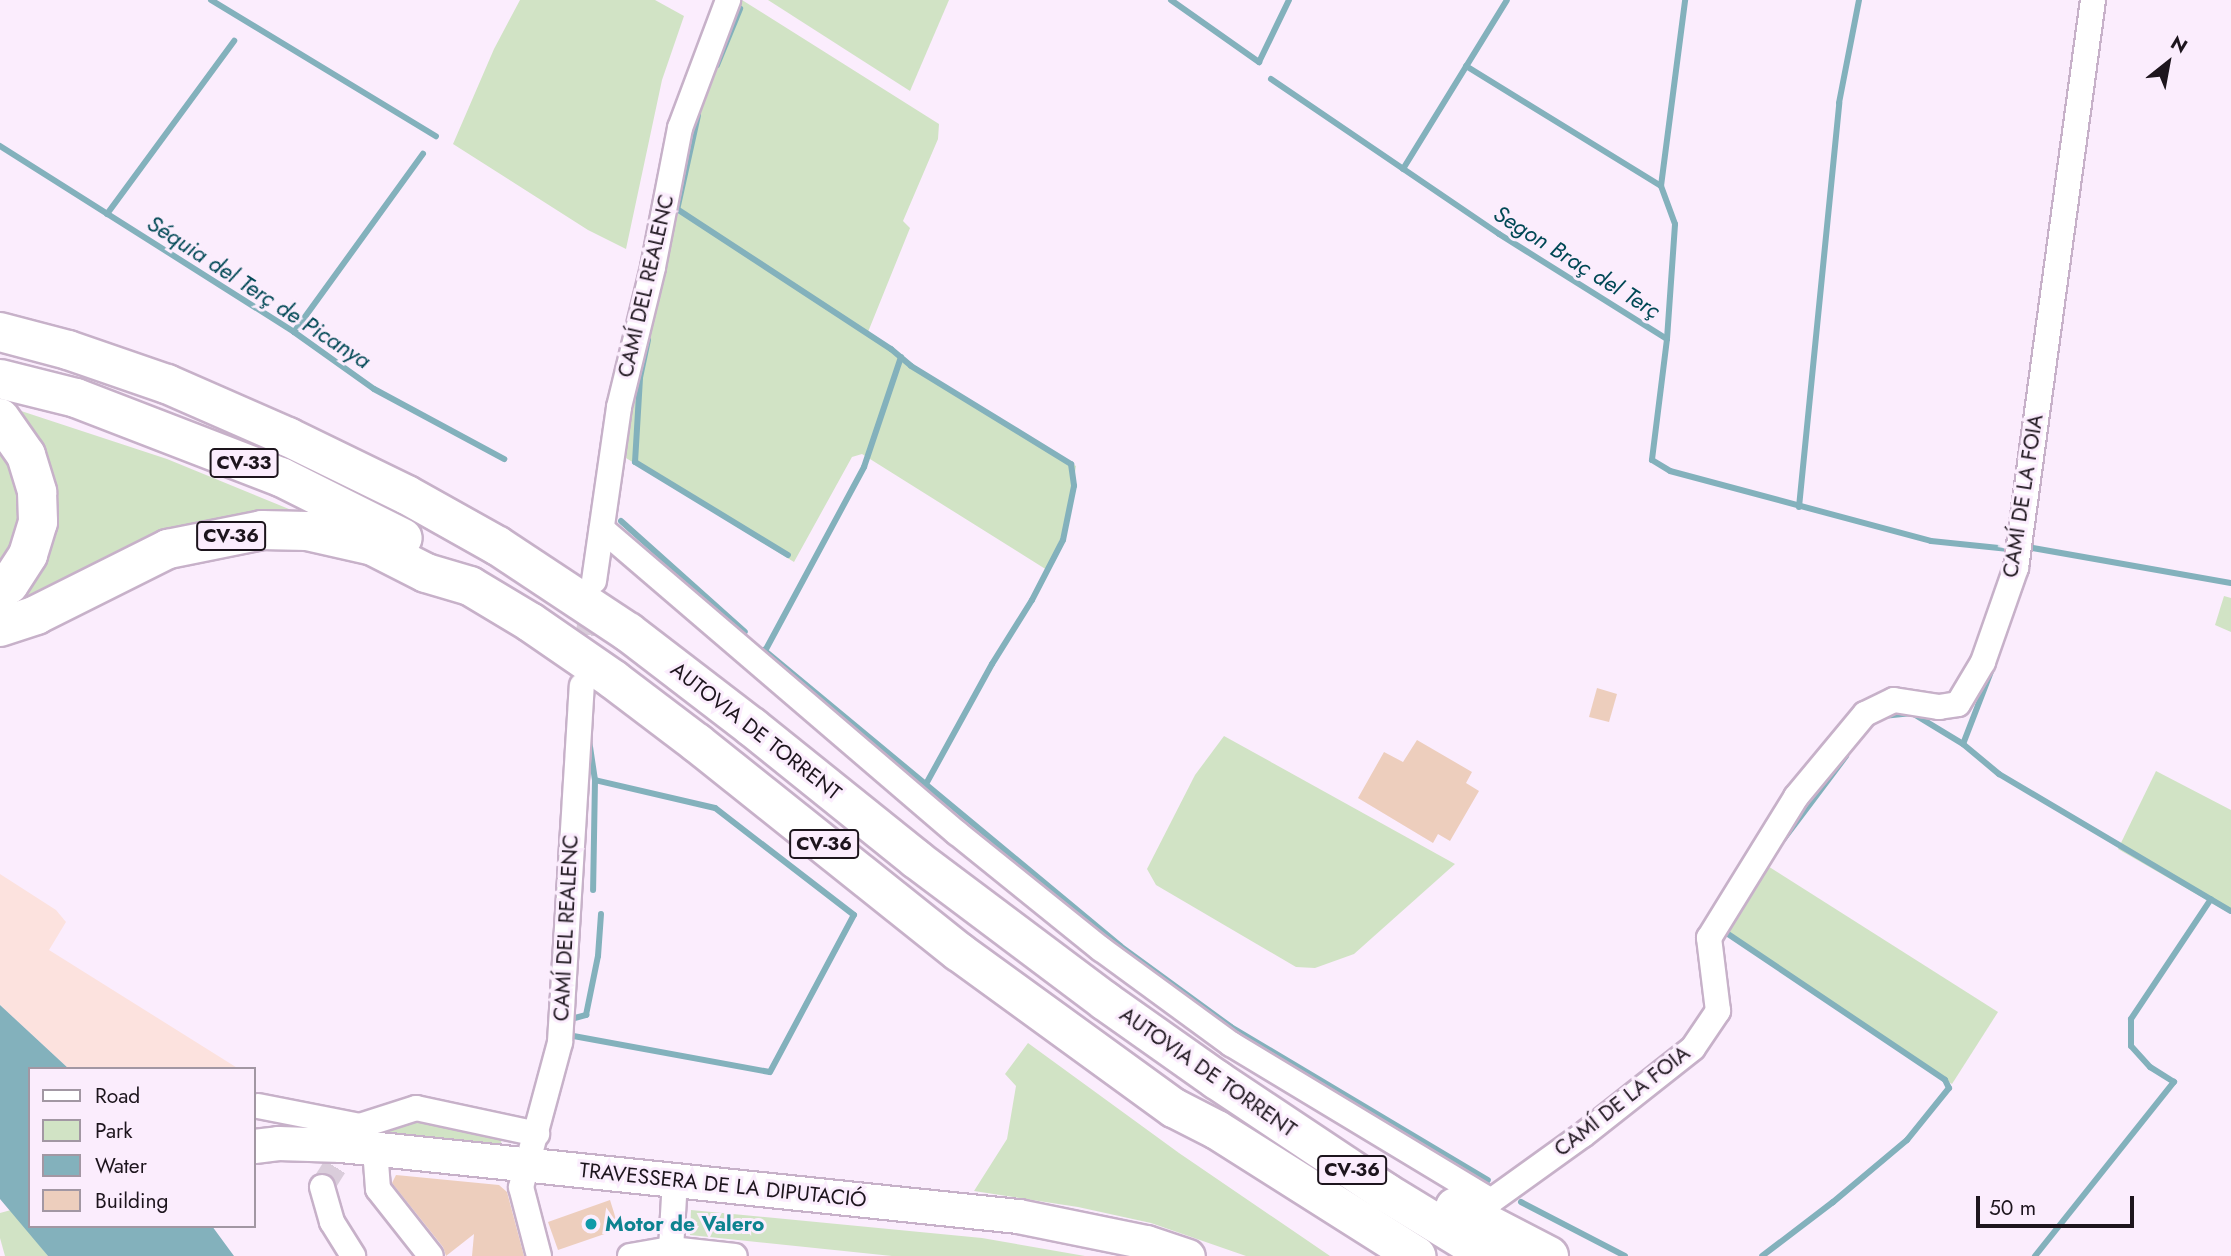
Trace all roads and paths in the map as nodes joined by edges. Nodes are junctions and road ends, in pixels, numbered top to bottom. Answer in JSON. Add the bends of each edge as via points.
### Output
{"nodes":[{"id":1,"x":728,"y":0,"type":"edge"},
{"id":2,"x":2093,"y":0,"type":"edge"},
{"id":3,"x":0,"y":332,"type":"edge"},
{"id":4,"x":0,"y":379,"type":"edge"},
{"id":5,"x":0,"y":418,"type":"edge"},
{"id":6,"x":602,"y":529,"type":"junction"},
{"id":7,"x":594,"y":581,"type":"tunnel mouth"},
{"id":8,"x":470,"y":586,"type":"junction"},
{"id":9,"x":0,"y":591,"type":"edge"},
{"id":10,"x":0,"y":627,"type":"edge"},
{"id":11,"x":582,"y":686,"type":"tunnel mouth"},
{"id":12,"x":1217,"y":1080,"type":"junction"},
{"id":13,"x":258,"y":1106,"type":"dead end"},
{"id":14,"x":1174,"y":1108,"type":"junction"},
{"id":15,"x":537,"y":1134,"type":"junction"},
{"id":16,"x":256,"y":1146,"type":"edge"},
{"id":17,"x":375,"y":1149,"type":"junction"},
{"id":18,"x":528,"y":1166,"type":"junction"},
{"id":19,"x":675,"y":1180,"type":"junction"},
{"id":20,"x":322,"y":1187,"type":"dead end"},
{"id":21,"x":671,"y":1248,"type":"junction"},
{"id":22,"x":353,"y":1256,"type":"edge"},
{"id":23,"x":431,"y":1256,"type":"edge"},
{"id":24,"x":539,"y":1256,"type":"edge"},
{"id":25,"x":630,"y":1256,"type":"edge"},
{"id":26,"x":735,"y":1256,"type":"edge"},
{"id":27,"x":1188,"y":1256,"type":"edge"},
{"id":28,"x":1376,"y":1256,"type":"edge"},
{"id":29,"x":1416,"y":1256,"type":"edge"},
{"id":30,"x":1490,"y":1256,"type":"edge"},
{"id":31,"x":1549,"y":1256,"type":"edge"}],
"edges":[{"from":1,"to":6,"type":"street","name":"CAMÍ DEL REALENC","via":[[680,128],[619,407]]},
{"from":2,"to":6,"type":"street","name":"CAMÍ DE LA FOIA","via":[[2016,568],[1983,662],[1958,705],[1939,708],[1894,700],[1865,714],[1796,796],[1709,938],[1718,1011],[1693,1048],[1491,1201],[1231,1044],[1101,949],[957,833]]},
{"from":3,"to":12,"type":"highway","name":"AUTOVIA DE TORRENT","number":"CV-36","via":[[179,389],[407,495],[498,546],[628,632],[916,859]]},
{"from":4,"to":8,"type":"highway","number":"CV-33","via":[[76,398],[281,477],[412,543]]},
{"from":5,"to":9,"type":"highway","via":[[26,455],[37,492],[38,522],[28,555]]},
{"from":6,"to":7,"type":"street","name":"CAMÍ DEL REALENC"},
{"from":8,"to":10,"type":"highway","name":"AUTOVIA DE TORRENT","number":"CV-36","via":[[426,573],[373,546],[307,531],[262,530],[168,549],[36,615]]},
{"from":8,"to":14,"type":"highway","name":"AUTOVIA DE TORRENT","number":"CV-36","via":[[635,696],[959,952]]},
{"from":11,"to":15,"type":"street","name":"CAMÍ DEL REALENC","via":[[560,1042]]},
{"from":12,"to":30,"type":"highway","name":"AUTOVIA DE TORRENT","number":"CV-36"},
{"from":12,"to":31,"type":"highway"},
{"from":13,"to":15,"type":"street","via":[[360,1126],[415,1108]]},
{"from":14,"to":28,"type":"highway","via":[[1209,1145]]},
{"from":14,"to":29,"type":"highway","name":"AUTOVIA DE TORRENT","number":"CV-36","via":[[1217,1130]]},
{"from":15,"to":18,"type":"street","name":"CAMÍ DEL REALENC"},
{"from":16,"to":17,"type":"street","name":"TRAVESSERA DE LA DIPUTACIÓ"},
{"from":17,"to":18,"type":"street","name":"TRAVESSERA DE LA DIPUTACIÓ"},
{"from":17,"to":23,"type":"street","via":[[378,1189]]},
{"from":18,"to":19,"type":"street","name":"TRAVESSERA DE LA DIPUTACIÓ"},
{"from":18,"to":24,"type":"street","name":"CAMÍ DEL REALENC","via":[[522,1196]]},
{"from":19,"to":21,"type":"street"},
{"from":19,"to":27,"type":"street","name":"TRAVESSERA DE LA DIPUTACIÓ","via":[[1018,1216],[1146,1242]]},
{"from":20,"to":22,"type":"street","via":[[332,1222]]},
{"from":21,"to":25,"type":"street"},
{"from":21,"to":26,"type":"street"}]}
